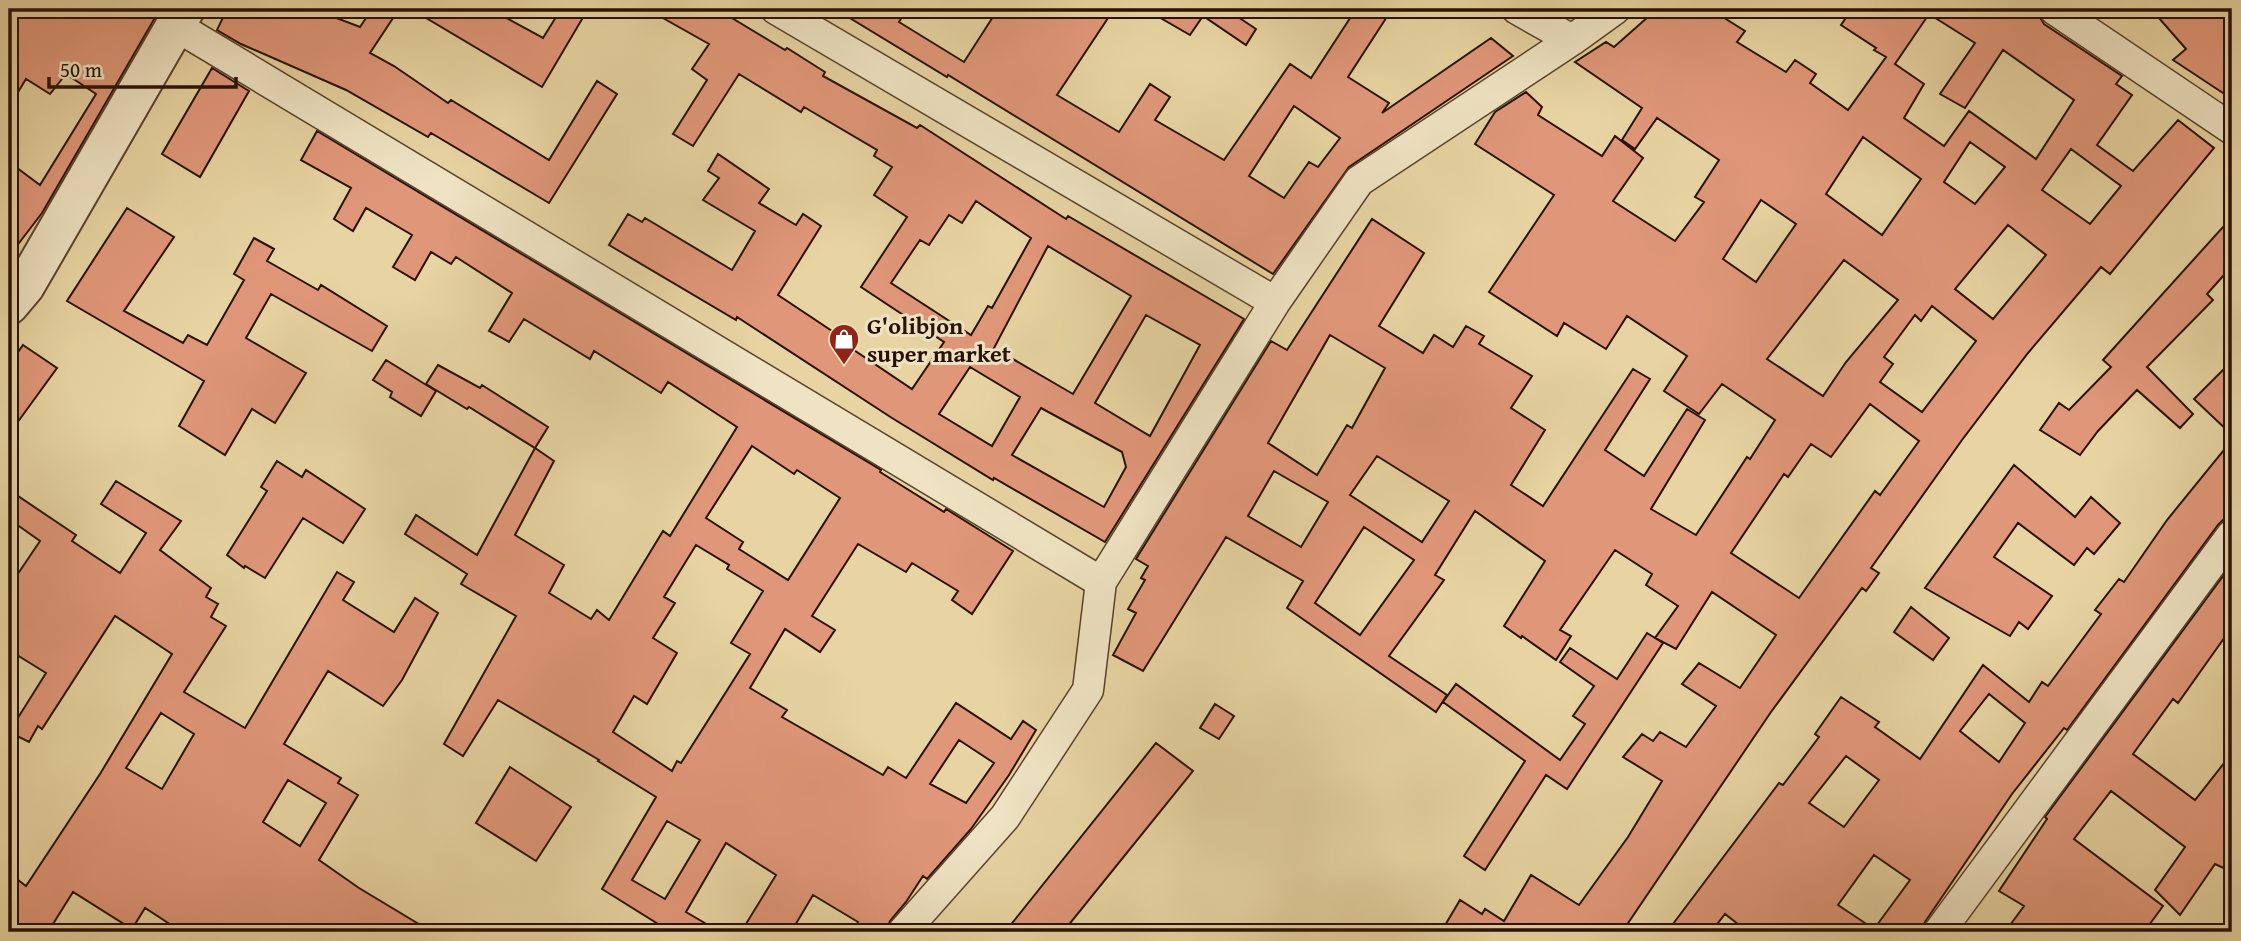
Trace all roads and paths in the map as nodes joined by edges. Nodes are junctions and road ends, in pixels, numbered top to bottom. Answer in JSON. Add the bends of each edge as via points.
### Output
{"nodes":[{"id":1,"x":776,"y":9,"type":"edge"},
{"id":2,"x":1517,"y":9,"type":"edge"},
{"id":3,"x":1615,"y":9,"type":"edge"},
{"id":4,"x":2054,"y":9,"type":"edge"},
{"id":5,"x":180,"y":17,"type":"edge"},
{"id":6,"x":1572,"y":40,"type":"junction"},
{"id":7,"x":2232,"y":129,"type":"edge"},
{"id":8,"x":1275,"y":302,"type":"junction"},
{"id":9,"x":9,"y":305,"type":"edge"},
{"id":10,"x":2232,"y":535,"type":"edge"},
{"id":11,"x":1101,"y":582,"type":"junction"},
{"id":12,"x":903,"y":932,"type":"edge"},
{"id":13,"x":1939,"y":932,"type":"edge"}],
"edges":[{"from":1,"to":8,"type":"street"},
{"from":2,"to":6,"type":"street"},
{"from":3,"to":6,"type":"street"},
{"from":4,"to":7,"type":"street"},
{"from":5,"to":9,"type":"street","via":[[25,286]]},
{"from":5,"to":11,"type":"street"},
{"from":6,"to":8,"type":"street","via":[[1359,181]]},
{"from":8,"to":11,"type":"street"},
{"from":10,"to":13,"type":"street"},
{"from":11,"to":12,"type":"street","via":[[1088,690],[1005,817]]}]}
